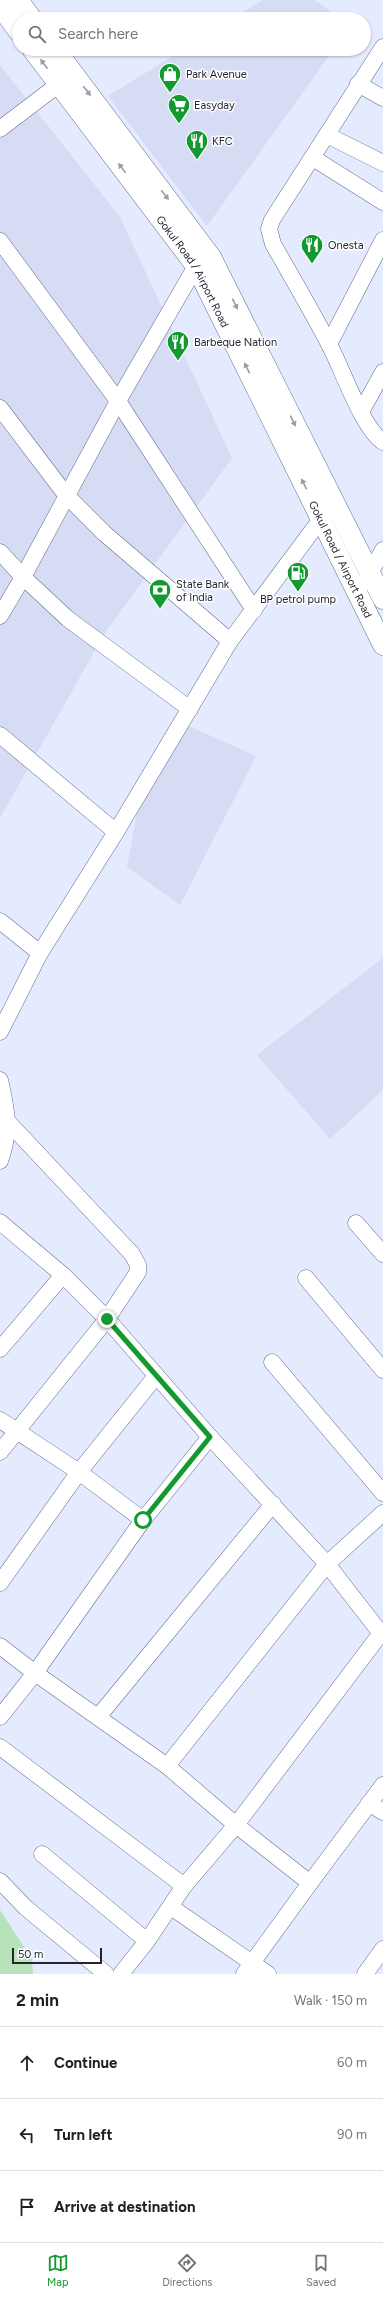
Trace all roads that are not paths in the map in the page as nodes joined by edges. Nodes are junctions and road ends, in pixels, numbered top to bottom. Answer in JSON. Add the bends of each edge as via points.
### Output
{"nodes":[{"id":1,"x":18,"y":0,"type":"edge"},
{"id":2,"x":0,"y":6,"type":"edge"},
{"id":3,"x":27,"y":12,"type":"edge"},
{"id":4,"x":12,"y":22,"type":"edge"},
{"id":5,"x":383,"y":47,"type":"edge"},
{"id":6,"x":40,"y":56,"type":"edge"},
{"id":7,"x":58,"y":56,"type":"edge"},
{"id":8,"x":66,"y":78,"type":"junction"},
{"id":9,"x":358,"y":84,"type":"junction"},
{"id":10,"x":383,"y":98,"type":"edge"},
{"id":11,"x":0,"y":129,"type":"edge"},
{"id":12,"x":327,"y":135,"type":"junction"},
{"id":13,"x":313,"y":158,"type":"junction"},
{"id":14,"x":383,"y":163,"type":"edge"},
{"id":15,"x":383,"y":202,"type":"edge"},
{"id":16,"x":383,"y":240,"type":"edge"},
{"id":17,"x":0,"y":241,"type":"edge"},
{"id":18,"x":196,"y":266,"type":"junction"},
{"id":19,"x":329,"y":344,"type":"junction"},
{"id":20,"x":383,"y":372,"type":"edge"},
{"id":21,"x":118,"y":401,"type":"junction"},
{"id":22,"x":0,"y":408,"type":"edge"},
{"id":23,"x":361,"y":412,"type":"junction"},
{"id":24,"x":383,"y":442,"type":"edge"},
{"id":25,"x":66,"y":495,"type":"junction"},
{"id":26,"x":333,"y":502,"type":"junction"},
{"id":27,"x":321,"y":518,"type":"junction"},
{"id":28,"x":383,"y":550,"type":"edge"},
{"id":29,"x":0,"y":552,"type":"edge"},
{"id":30,"x":23,"y":577,"type":"junction"},
{"id":31,"x":379,"y":587,"type":"edge"},
{"id":32,"x":362,"y":601,"type":"junction"},
{"id":33,"x":254,"y":610,"type":"junction"},
{"id":34,"x":0,"y":616,"type":"edge"},
{"id":35,"x":230,"y":641,"type":"junction"},
{"id":36,"x":383,"y":645,"type":"edge"},
{"id":37,"x":190,"y":709,"type":"junction"},
{"id":38,"x":0,"y":735,"type":"edge"},
{"id":39,"x":116,"y":832,"type":"junction"},
{"id":40,"x":0,"y":921,"type":"edge"},
{"id":41,"x":40,"y":953,"type":"junction"},
{"id":42,"x":0,"y":1032,"type":"edge"},
{"id":43,"x":0,"y":1080,"type":"edge"},
{"id":44,"x":8,"y":1123,"type":"junction"},
{"id":45,"x":0,"y":1161,"type":"edge"},
{"id":46,"x":0,"y":1222,"type":"edge"},
{"id":47,"x":356,"y":1223,"type":"dead end"},
{"id":48,"x":383,"y":1254,"type":"edge"},
{"id":49,"x":63,"y":1275,"type":"junction"},
{"id":50,"x":306,"y":1278,"type":"dead end"},
{"id":51,"x":107,"y":1319,"type":"junction"},
{"id":52,"x":0,"y":1349,"type":"edge"},
{"id":53,"x":272,"y":1362,"type":"dead end"},
{"id":54,"x":383,"y":1370,"type":"edge"},
{"id":55,"x":156,"y":1376,"type":"junction"},
{"id":56,"x":0,"y":1420,"type":"edge"},
{"id":57,"x":17,"y":1430,"type":"junction"},
{"id":58,"x":210,"y":1437,"type":"junction"},
{"id":59,"x":0,"y":1452,"type":"edge"},
{"id":60,"x":78,"y":1472,"type":"junction"},
{"id":61,"x":383,"y":1493,"type":"edge"},
{"id":62,"x":273,"y":1504,"type":"junction"},
{"id":63,"x":383,"y":1513,"type":"edge"},
{"id":64,"x":143,"y":1520,"type":"junction"},
{"id":65,"x":327,"y":1564,"type":"junction"},
{"id":66,"x":0,"y":1583,"type":"edge"},
{"id":67,"x":382,"y":1635,"type":"edge"},
{"id":68,"x":0,"y":1646,"type":"edge"},
{"id":69,"x":35,"y":1673,"type":"junction"},
{"id":70,"x":0,"y":1717,"type":"edge"},
{"id":71,"x":98,"y":1717,"type":"junction"},
{"id":72,"x":0,"y":1747,"type":"edge"},
{"id":73,"x":167,"y":1766,"type":"junction"},
{"id":74,"x":383,"y":1785,"type":"edge"},
{"id":75,"x":369,"y":1803,"type":"junction"},
{"id":76,"x":383,"y":1812,"type":"edge"},
{"id":77,"x":236,"y":1825,"type":"junction"},
{"id":78,"x":42,"y":1854,"type":"dead end"},
{"id":79,"x":0,"y":1880,"type":"edge"},
{"id":80,"x":310,"y":1883,"type":"junction"},
{"id":81,"x":184,"y":1886,"type":"junction"},
{"id":82,"x":171,"y":1907,"type":"junction"},
{"id":83,"x":148,"y":1941,"type":"junction"},
{"id":84,"x":383,"y":1949,"type":"edge"},
{"id":85,"x":249,"y":1968,"type":"edge"},
{"id":86,"x":106,"y":1974,"type":"edge"},
{"id":87,"x":121,"y":1974,"type":"edge"},
{"id":88,"x":268,"y":1974,"type":"edge"},
{"id":89,"x":365,"y":1974,"type":"edge"}],
"edges":[{"from":1,"to":3,"type":"main road"},
{"from":2,"to":4,"type":"main road"},
{"from":5,"to":9,"type":"street"},
{"from":8,"to":6,"type":"main road","name":"Gokul Road / Airport Road","one_way":true},
{"from":7,"to":8,"type":"main road","name":"Gokul Road / Airport Road"},
{"from":8,"to":11,"type":"street"},
{"from":18,"to":8,"type":"main road","name":"Gokul Road / Airport Road","one_way":true},
{"from":8,"to":26,"type":"main road","name":"Gokul Road / Airport Road","one_way":true,"via":[[211,257]]},
{"from":9,"to":10,"type":"street"},
{"from":9,"to":12,"type":"street"},
{"from":12,"to":13,"type":"street"},
{"from":12,"to":14,"type":"street"},
{"from":13,"to":15,"type":"street"},
{"from":13,"to":19,"type":"street","via":[[272,220],[269,229],[273,244]]},
{"from":16,"to":19,"type":"street"},
{"from":17,"to":21,"type":"street"},
{"from":18,"to":21,"type":"street"},
{"from":27,"to":18,"type":"main road","name":"Gokul Road / Airport Road","one_way":true},
{"from":19,"to":23,"type":"street"},
{"from":20,"to":23,"type":"street"},
{"from":21,"to":25,"type":"street"},
{"from":21,"to":33,"type":"street"},
{"from":22,"to":25,"type":"street"},
{"from":23,"to":24,"type":"street","via":[[374,434]]},
{"from":25,"to":30,"type":"street"},
{"from":25,"to":35,"type":"street","via":[[104,533]]},
{"from":26,"to":27,"type":"street"},
{"from":26,"to":31,"type":"main road","name":"Gokul Road / Airport Road"},
{"from":27,"to":32,"type":"main road","name":"Gokul Road / Airport Road"},
{"from":27,"to":33,"type":"street"},
{"from":28,"to":31,"type":"street"},
{"from":29,"to":30,"type":"street"},
{"from":30,"to":34,"type":"street"},
{"from":30,"to":37,"type":"street","via":[[68,619]]},
{"from":31,"to":32,"type":"street"},
{"from":32,"to":36,"type":"main road","name":"Gokul Road / Airport Road"},
{"from":33,"to":35,"type":"street"},
{"from":35,"to":37,"type":"street"},
{"from":37,"to":39,"type":"street"},
{"from":38,"to":39,"type":"street"},
{"from":39,"to":41,"type":"street"},
{"from":40,"to":41,"type":"street"},
{"from":41,"to":42,"type":"street"},
{"from":43,"to":44,"type":"street"},
{"from":44,"to":45,"type":"street","via":[[7,1143]]},
{"from":44,"to":51,"type":"street","via":[[132,1254],[138,1272]]},
{"from":46,"to":49,"type":"street"},
{"from":47,"to":48,"type":"street"},
{"from":49,"to":51,"type":"street"},
{"from":49,"to":52,"type":"street"},
{"from":50,"to":54,"type":"street"},
{"from":51,"to":55,"type":"street"},
{"from":51,"to":57,"type":"street"},
{"from":53,"to":61,"type":"street"},
{"from":55,"to":58,"type":"street"},
{"from":55,"to":60,"type":"street"},
{"from":56,"to":57,"type":"street"},
{"from":57,"to":59,"type":"street"},
{"from":57,"to":60,"type":"street"},
{"from":58,"to":62,"type":"street"},
{"from":58,"to":64,"type":"street"},
{"from":60,"to":64,"type":"street"},
{"from":60,"to":66,"type":"street"},
{"from":62,"to":65,"type":"street"},
{"from":62,"to":71,"type":"street"},
{"from":63,"to":65,"type":"street"},
{"from":64,"to":69,"type":"street"},
{"from":65,"to":67,"type":"street"},
{"from":65,"to":73,"type":"street"},
{"from":67,"to":77,"type":"street"},
{"from":68,"to":69,"type":"street"},
{"from":69,"to":70,"type":"street"},
{"from":69,"to":71,"type":"street"},
{"from":71,"to":73,"type":"street"},
{"from":72,"to":81,"type":"street"},
{"from":73,"to":77,"type":"street"},
{"from":74,"to":75,"type":"street"},
{"from":75,"to":76,"type":"street"},
{"from":75,"to":80,"type":"street"},
{"from":77,"to":80,"type":"street"},
{"from":77,"to":81,"type":"street"},
{"from":78,"to":83,"type":"street"},
{"from":79,"to":86,"type":"street","via":[[26,1908]]},
{"from":80,"to":85,"type":"street"},
{"from":81,"to":82,"type":"street"},
{"from":82,"to":83,"type":"street"},
{"from":82,"to":85,"type":"street"},
{"from":83,"to":87,"type":"street"},
{"from":84,"to":89,"type":"street"},
{"from":85,"to":88,"type":"street"}]}
